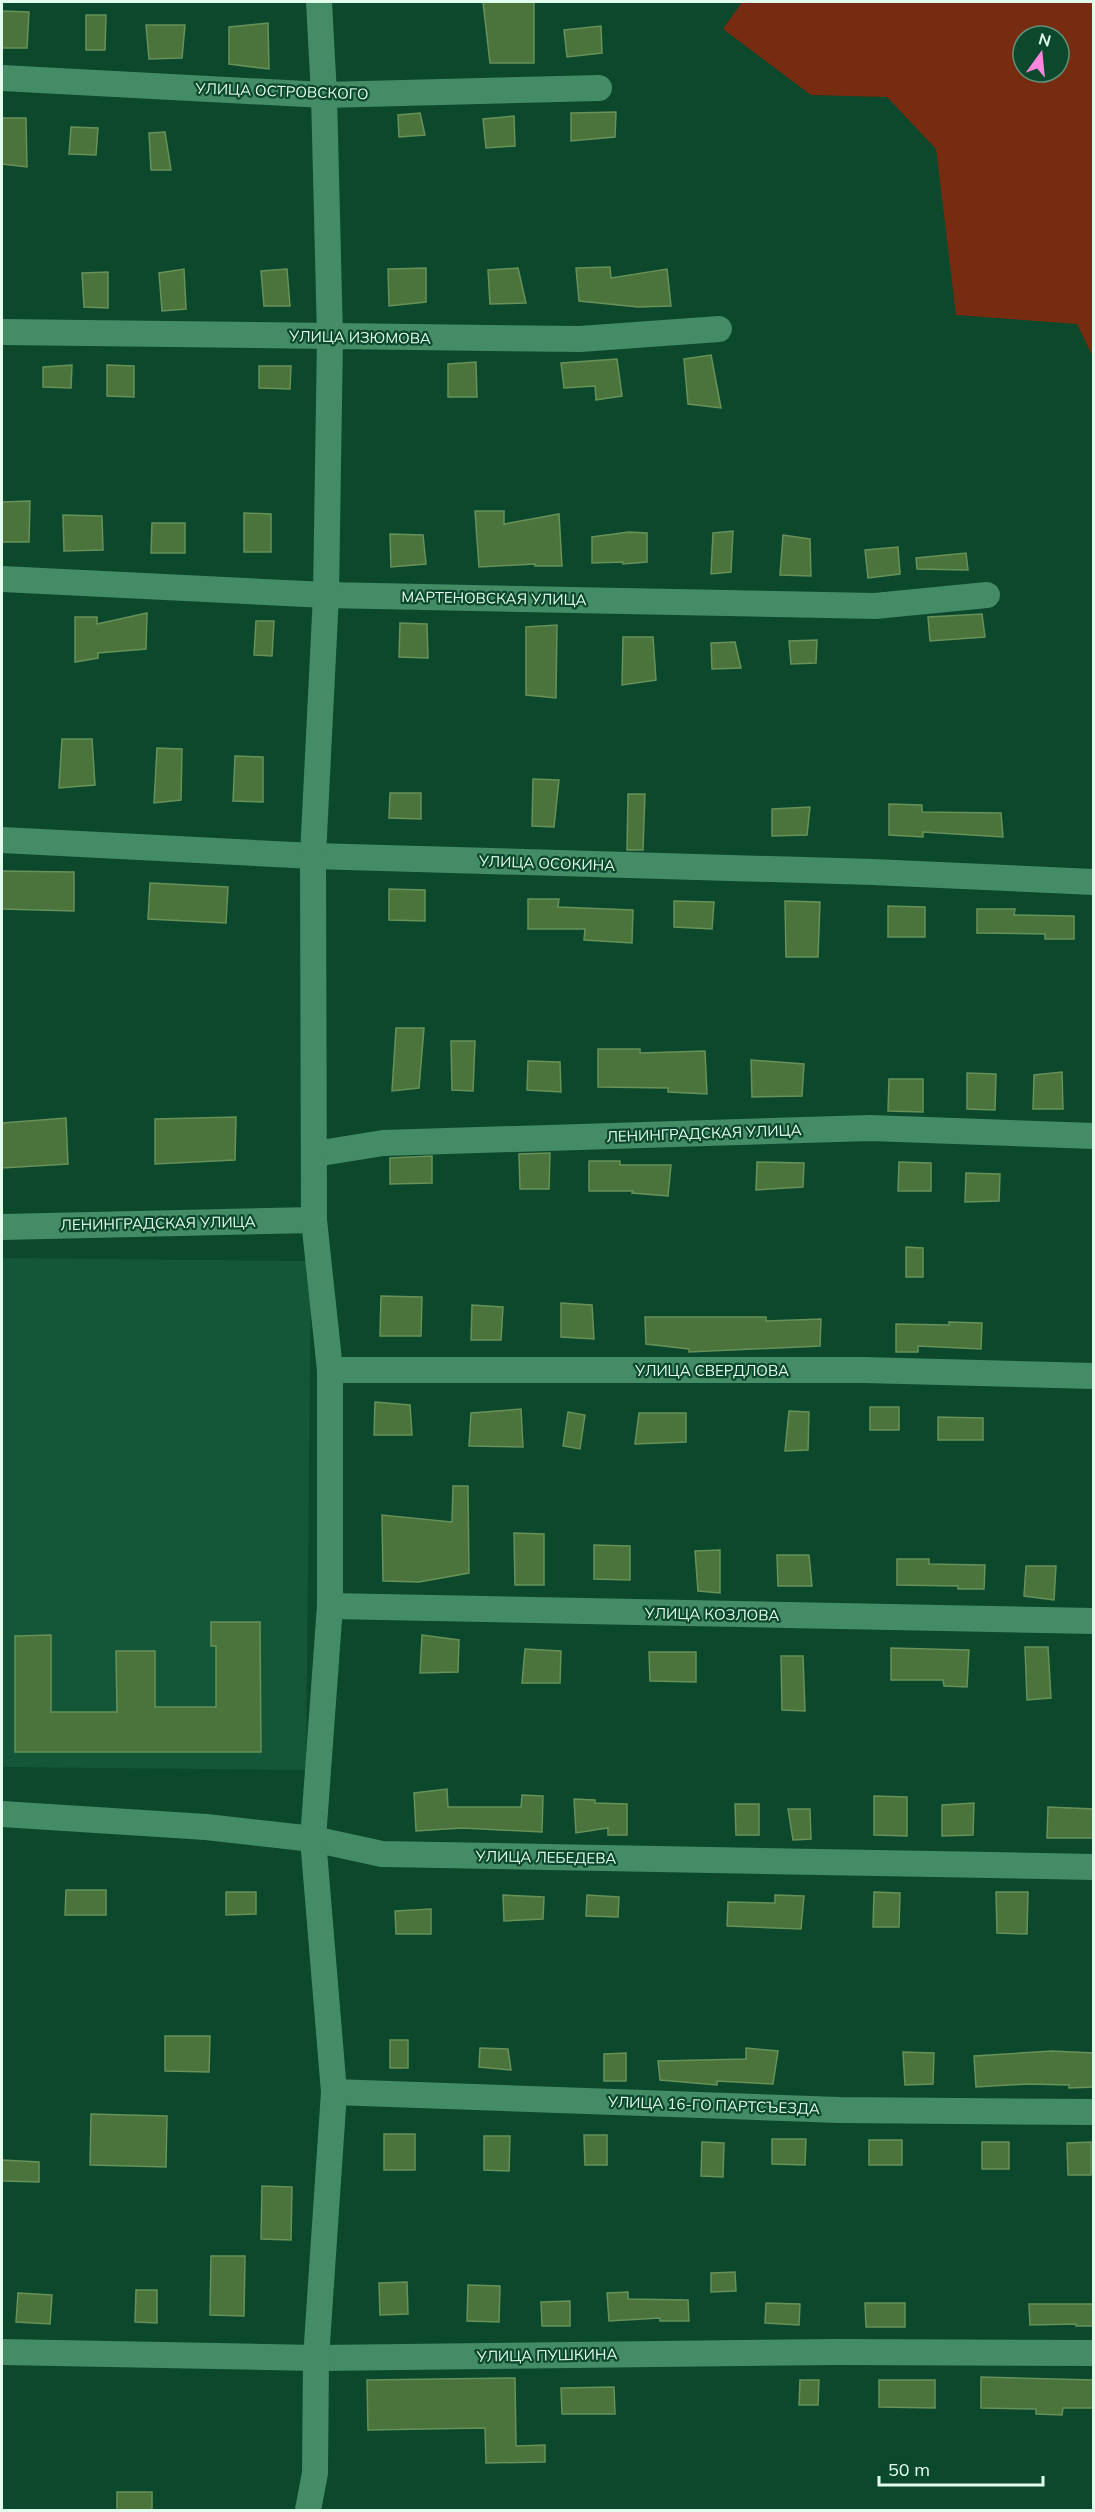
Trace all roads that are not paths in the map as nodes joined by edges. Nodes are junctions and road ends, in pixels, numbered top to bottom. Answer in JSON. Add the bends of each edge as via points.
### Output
{"nodes":[{"id":1,"x":319,"y":2,"type":"edge"},
{"id":2,"x":2,"y":78,"type":"edge"},
{"id":3,"x":599,"y":88,"type":"dead end"},
{"id":4,"x":324,"y":95,"type":"junction"},
{"id":5,"x":719,"y":329,"type":"dead end"},
{"id":6,"x":2,"y":332,"type":"edge"},
{"id":7,"x":330,"y":337,"type":"junction"},
{"id":8,"x":2,"y":579,"type":"edge"},
{"id":9,"x":326,"y":595,"type":"junction"},
{"id":10,"x":987,"y":595,"type":"dead end"},
{"id":11,"x":2,"y":840,"type":"edge"},
{"id":12,"x":313,"y":856,"type":"junction"},
{"id":13,"x":1094,"y":882,"type":"edge"},
{"id":14,"x":1094,"y":1136,"type":"edge"},
{"id":15,"x":315,"y":1154,"type":"junction"},
{"id":16,"x":314,"y":1220,"type":"junction"},
{"id":17,"x":2,"y":1227,"type":"edge"},
{"id":18,"x":330,"y":1370,"type":"junction"},
{"id":19,"x":1094,"y":1376,"type":"edge"},
{"id":20,"x":330,"y":1606,"type":"junction"},
{"id":21,"x":1094,"y":1621,"type":"edge"},
{"id":22,"x":2,"y":1814,"type":"edge"},
{"id":23,"x":313,"y":1839,"type":"junction"},
{"id":24,"x":1094,"y":1867,"type":"edge"},
{"id":25,"x":334,"y":2092,"type":"junction"},
{"id":26,"x":1094,"y":2112,"type":"edge"},
{"id":27,"x":2,"y":2352,"type":"edge"},
{"id":28,"x":1094,"y":2353,"type":"edge"},
{"id":29,"x":316,"y":2358,"type":"junction"},
{"id":30,"x":308,"y":2511,"type":"edge"}],
"edges":[{"from":1,"to":4,"type":"street"},
{"from":2,"to":4,"type":"street","name":"УЛИЦА ОСТРОВСКОГО"},
{"from":3,"to":4,"type":"street","name":"УЛИЦА ОСТРОВСКОГО"},
{"from":4,"to":7,"type":"street"},
{"from":5,"to":7,"type":"street","name":"УЛИЦА ИЗЮМОВА","via":[[580,339]]},
{"from":6,"to":7,"type":"street","name":"УЛИЦА ИЗЮМОВА"},
{"from":7,"to":9,"type":"street"},
{"from":8,"to":9,"type":"street","name":"МАРТЕНОВСКАЯ УЛИЦА"},
{"from":9,"to":10,"type":"street","name":"МАРТЕНОВСКАЯ УЛИЦА","via":[[875,606]]},
{"from":9,"to":12,"type":"street"},
{"from":11,"to":12,"type":"street","name":"УЛИЦА ОСОКИНА"},
{"from":12,"to":13,"type":"street","name":"УЛИЦА ОСОКИНА"},
{"from":12,"to":15,"type":"street"},
{"from":14,"to":15,"type":"street","name":"ЛЕНИНГРАДСКАЯ УЛИЦА","via":[[870,1128],[383,1143]]},
{"from":15,"to":16,"type":"street"},
{"from":16,"to":17,"type":"street","name":"ЛЕНИНГРАДСКАЯ УЛИЦА"},
{"from":16,"to":18,"type":"street"},
{"from":18,"to":19,"type":"street","name":"УЛИЦА СВЕРДЛОВА","via":[[852,1370]]},
{"from":18,"to":20,"type":"street"},
{"from":20,"to":21,"type":"street","name":"УЛИЦА КОЗЛОВА"},
{"from":20,"to":23,"type":"street"},
{"from":22,"to":23,"type":"street","name":"УЛИЦА ЛЕБЕДЕВА","via":[[206,1827]]},
{"from":23,"to":24,"type":"street","name":"УЛИЦА ЛЕБЕДЕВА","via":[[382,1854]]},
{"from":23,"to":25,"type":"street"},
{"from":25,"to":26,"type":"street","name":"УЛИЦА 16-ГО ПАРТСЪЕЗДА","via":[[839,2110]]},
{"from":25,"to":29,"type":"street"},
{"from":27,"to":29,"type":"street","name":"УЛИЦА ПУШКИНА"},
{"from":28,"to":29,"type":"street","name":"УЛИЦА ПУШКИНА"},
{"from":29,"to":30,"type":"street","via":[[315,2473]]}]}
